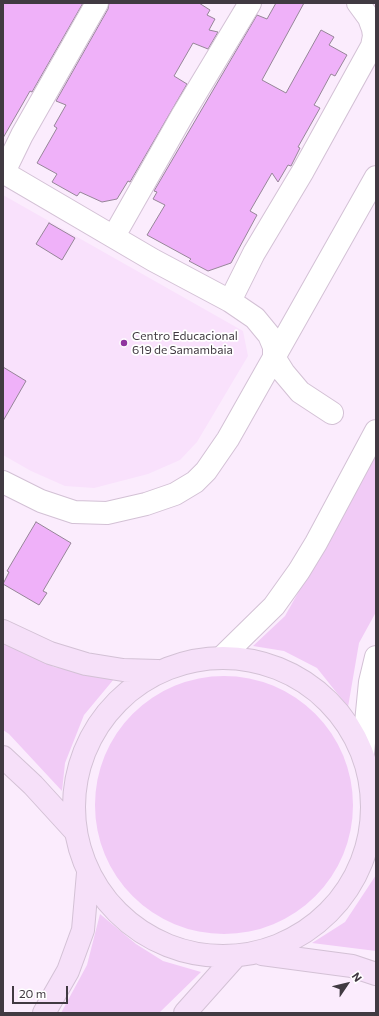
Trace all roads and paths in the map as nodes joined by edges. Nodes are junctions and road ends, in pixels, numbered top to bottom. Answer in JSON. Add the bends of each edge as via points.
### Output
{"nodes":[{"id":1,"x":97,"y":3,"type":"edge"},
{"id":2,"x":250,"y":3,"type":"edge"},
{"id":3,"x":358,"y":3,"type":"edge"},
{"id":4,"x":3,"y":172,"type":"edge"},
{"id":5,"x":376,"y":177,"type":"edge"},
{"id":6,"x":114,"y":236,"type":"junction"},
{"id":7,"x":230,"y":301,"type":"junction"},
{"id":8,"x":274,"y":357,"type":"junction"},
{"id":9,"x":332,"y":412,"type":"dead end"},
{"id":10,"x":376,"y":431,"type":"edge"},
{"id":11,"x":3,"y":482,"type":"edge"},
{"id":12,"x":3,"y":631,"type":"edge"},
{"id":13,"x":222,"y":657,"type":"junction"},
{"id":14,"x":376,"y":657,"type":"edge"},
{"id":15,"x":158,"y":671,"type":"junction"},
{"id":16,"x":363,"y":753,"type":"junction"},
{"id":17,"x":3,"y":757,"type":"edge"},
{"id":18,"x":374,"y":785,"type":"edge"},
{"id":19,"x":75,"y":831,"type":"junction"},
{"id":20,"x":88,"y":873,"type":"junction"},
{"id":21,"x":262,"y":954,"type":"junction"},
{"id":22,"x":234,"y":958,"type":"junction"},
{"id":23,"x":376,"y":974,"type":"edge"},
{"id":24,"x":44,"y":1013,"type":"edge"},
{"id":25,"x":185,"y":1013,"type":"edge"}],
"edges":[{"from":1,"to":4,"type":"street"},
{"from":2,"to":6,"type":"street"},
{"from":3,"to":7,"type":"street","via":[[373,28],[372,46],[254,253]]},
{"from":4,"to":6,"type":"street"},
{"from":5,"to":8,"type":"street"},
{"from":6,"to":7,"type":"street"},
{"from":7,"to":8,"type":"street","via":[[264,327],[272,341]]},
{"from":8,"to":9,"type":"street","via":[[300,392]]},
{"from":8,"to":11,"type":"street","via":[[228,439],[206,471],[195,482],[175,494],[107,513],[74,512],[41,501]]},
{"from":10,"to":13,"type":"street","via":[[299,571],[274,606]]},
{"from":12,"to":15,"type":"main road","via":[[50,653],[86,664],[124,670]]},
{"from":13,"to":15,"type":"main road","via":[[190,660]]},
{"from":13,"to":16,"type":"main road","via":[[257,661],[283,670],[320,693],[346,721]]},
{"from":14,"to":16,"type":"street","via":[[370,682]]},
{"from":15,"to":19,"type":"main road","via":[[119,698],[90,737],[75,783]]},
{"from":16,"to":18,"type":"main road"},
{"from":17,"to":19,"type":"main road"},
{"from":18,"to":21,"type":"main road","via":[[371,838],[350,889],[312,930]]},
{"from":19,"to":20,"type":"main road"},
{"from":20,"to":22,"type":"main road","via":[[115,911],[152,940],[192,955]]},
{"from":20,"to":24,"type":"main road","via":[[83,930],[68,971]]},
{"from":21,"to":22,"type":"main road"},
{"from":21,"to":23,"type":"main road","via":[[352,966]]},
{"from":22,"to":25,"type":"main road"}]}
